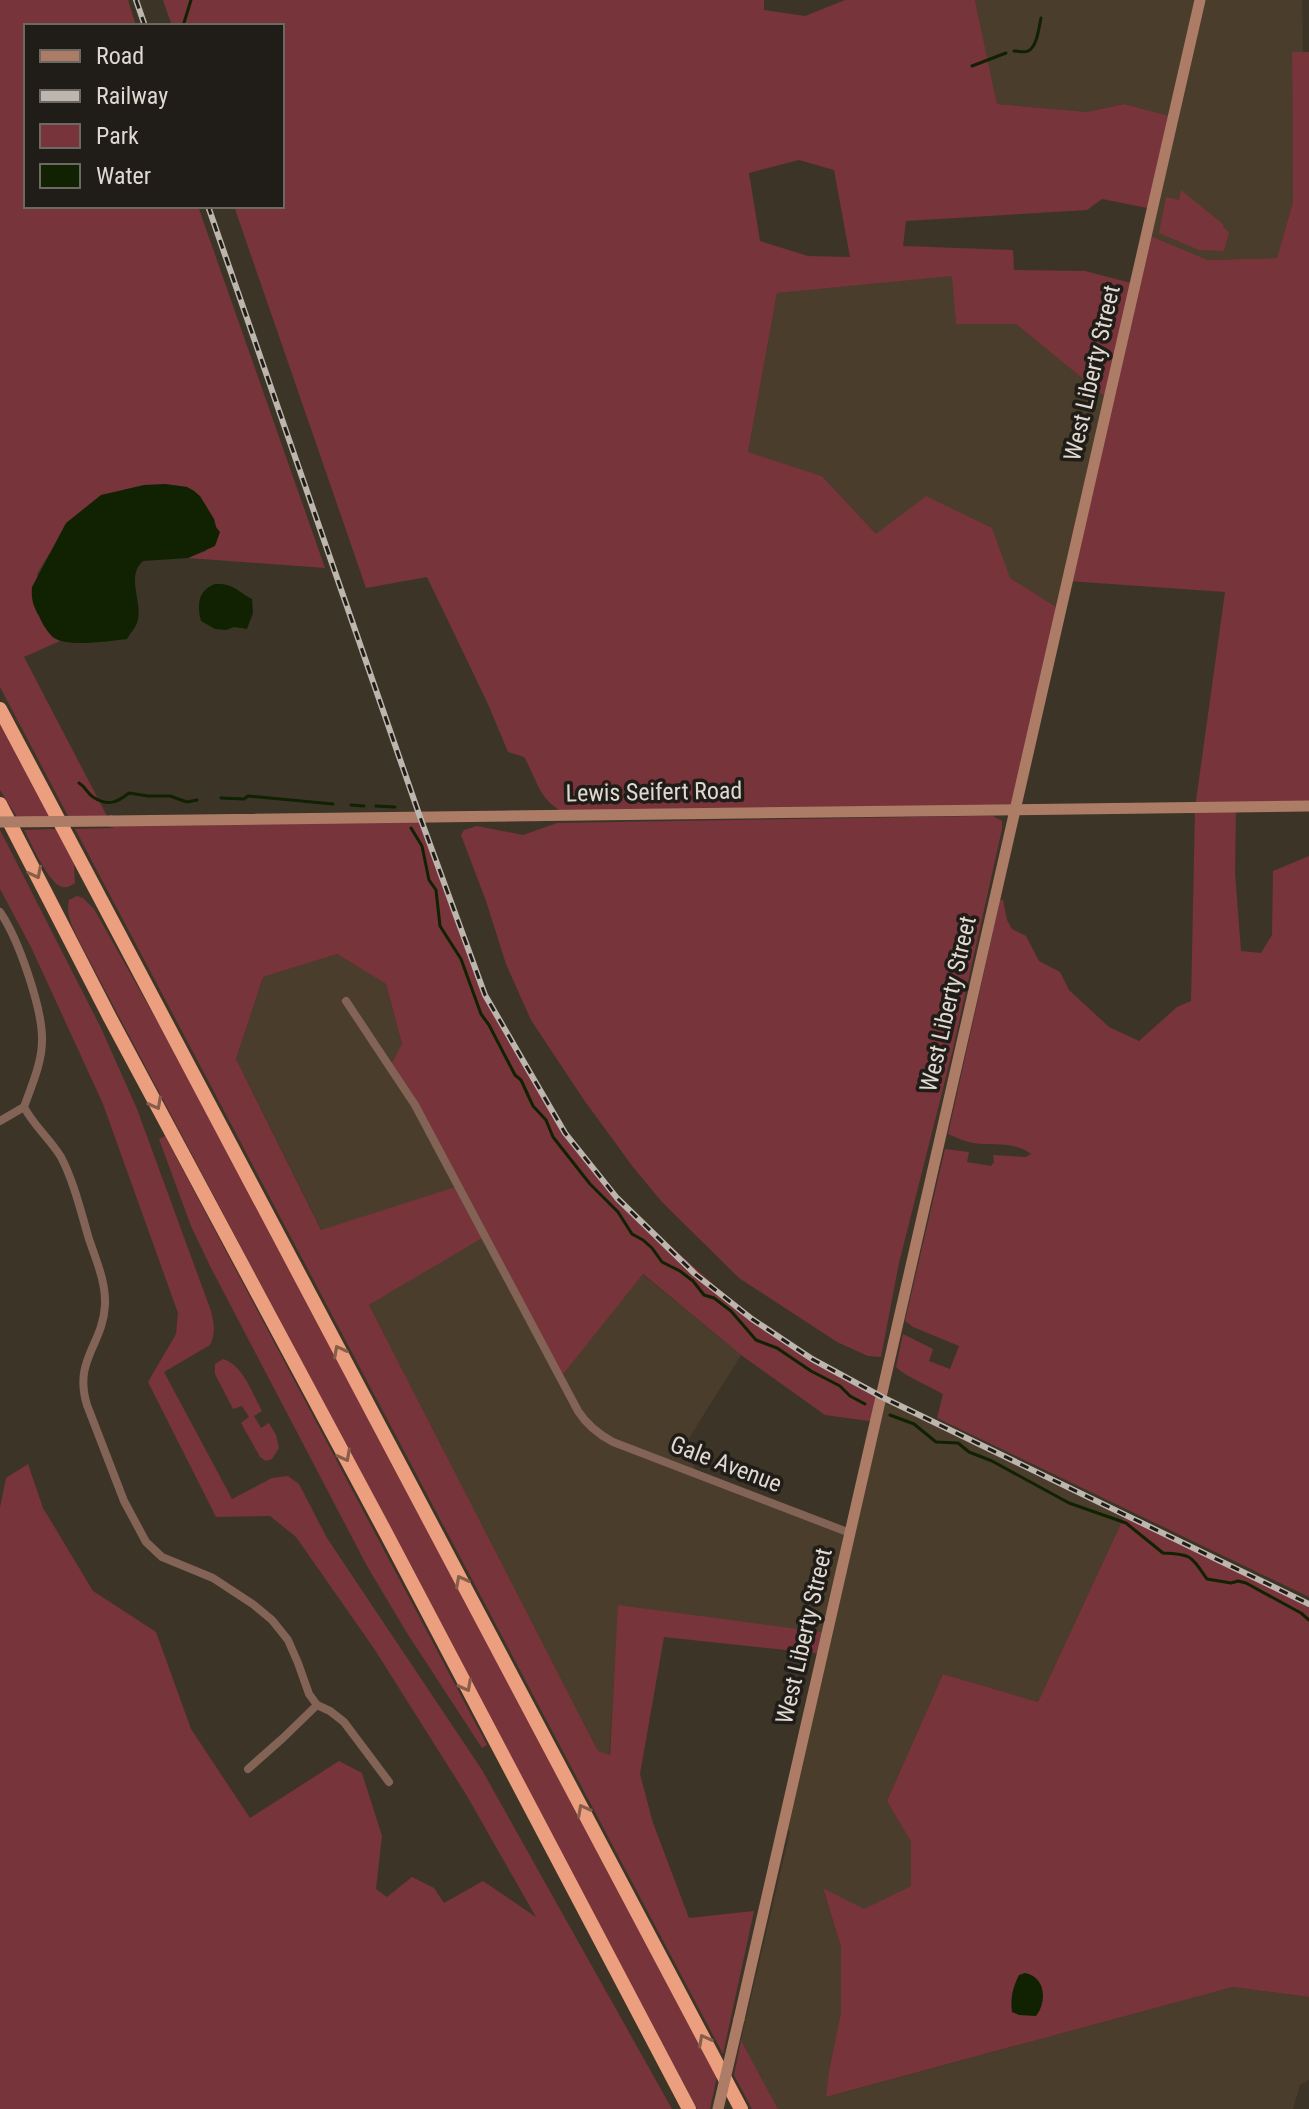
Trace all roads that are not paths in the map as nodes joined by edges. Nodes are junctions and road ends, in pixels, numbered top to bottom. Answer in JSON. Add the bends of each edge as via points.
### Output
{"nodes":[{"id":1,"x":1200,"y":0,"type":"edge"},
{"id":2,"x":0,"y":709,"type":"edge"},
{"id":3,"x":0,"y":804,"type":"edge"},
{"id":4,"x":1309,"y":806,"type":"edge"},
{"id":5,"x":1015,"y":810,"type":"junction"},
{"id":6,"x":0,"y":822,"type":"edge"},
{"id":7,"x":0,"y":912,"type":"edge"},
{"id":8,"x":346,"y":1001,"type":"dead end"},
{"id":9,"x":24,"y":1107,"type":"junction"},
{"id":10,"x":0,"y":1121,"type":"edge"},
{"id":11,"x":850,"y":1533,"type":"junction"},
{"id":12,"x":317,"y":1705,"type":"junction"},
{"id":13,"x":248,"y":1769,"type":"dead end"},
{"id":14,"x":389,"y":1782,"type":"dead end"},
{"id":15,"x":689,"y":2109,"type":"edge"},
{"id":16,"x":718,"y":2109,"type":"edge"},
{"id":17,"x":741,"y":2109,"type":"edge"}],
"edges":[{"from":1,"to":5,"type":"main road","name":"West Liberty Street"},
{"from":17,"to":2,"type":"highway","one_way":true},
{"from":3,"to":15,"type":"highway","one_way":true},
{"from":4,"to":5,"type":"main road","name":"Lewis Seifert Road"},
{"from":5,"to":6,"type":"main road","name":"Lewis Seifert Road","bridge":true},
{"from":5,"to":11,"type":"main road","name":"West Liberty Street"},
{"from":7,"to":9,"type":"street","via":[[23,963],[41,1025],[42,1048]]},
{"from":8,"to":11,"type":"street","name":"Gale Avenue","via":[[415,1105],[590,1427],[613,1442]]},
{"from":9,"to":10,"type":"street"},
{"from":9,"to":12,"type":"street","via":[[65,1166],[103,1284],[104,1316],[85,1362],[83,1389],[130,1516],[156,1553],[213,1578],[272,1620],[288,1640]]},
{"from":11,"to":16,"type":"main road","name":"West Liberty Street","bridge":true},
{"from":12,"to":13,"type":"street"},
{"from":12,"to":14,"type":"street","via":[[344,1722]]}]}
